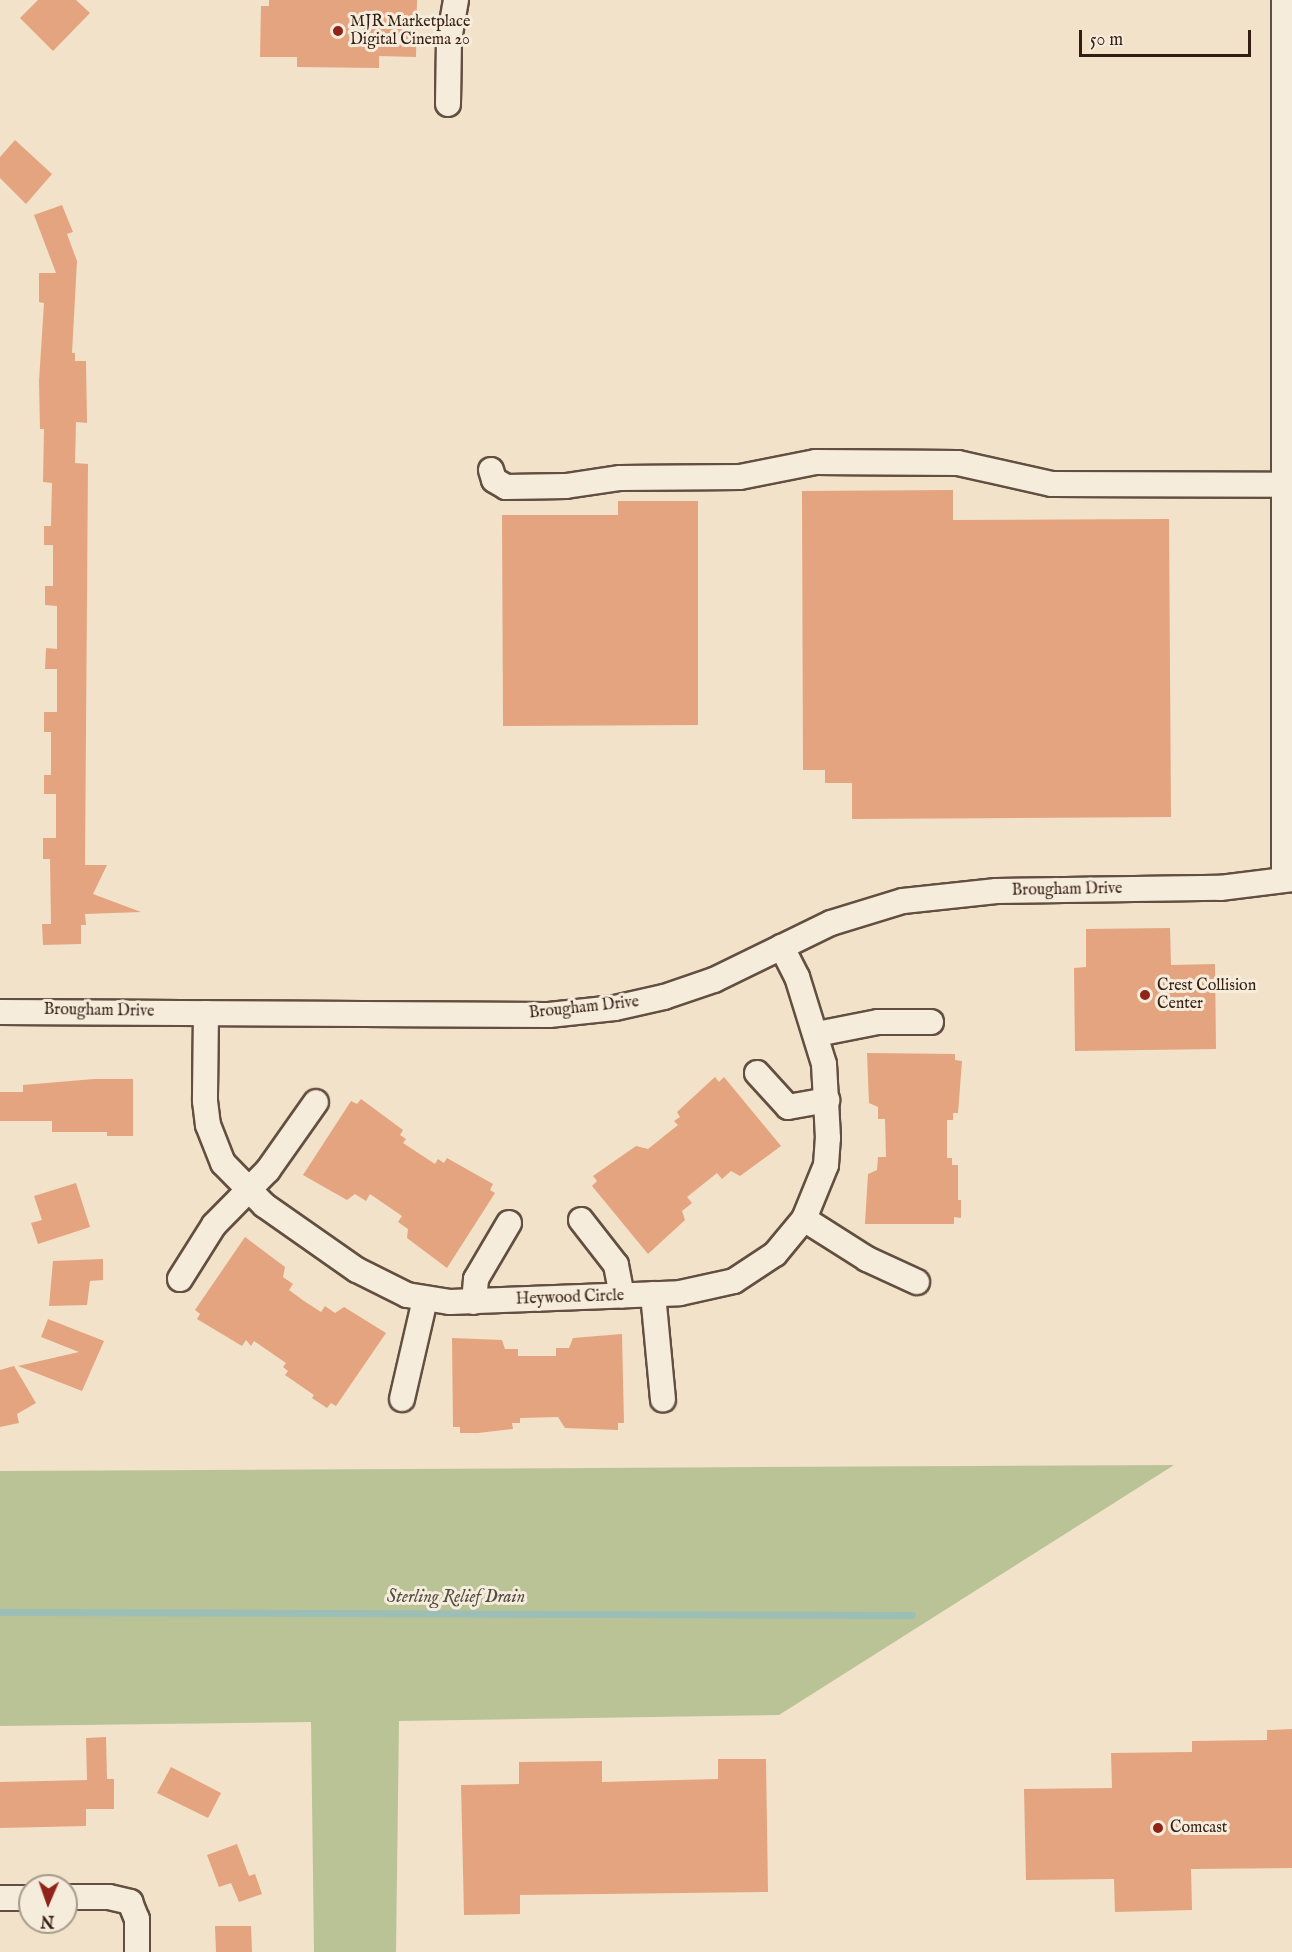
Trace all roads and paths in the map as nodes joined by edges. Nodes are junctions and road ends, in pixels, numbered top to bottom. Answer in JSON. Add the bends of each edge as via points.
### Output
{"nodes":[{"id":1,"x":456,"y":0,"type":"edge"},
{"id":2,"x":1284,"y":0,"type":"edge"},
{"id":3,"x":448,"y":104,"type":"dead end"},
{"id":4,"x":1289,"y":227,"type":"edge"},
{"id":5,"x":491,"y":470,"type":"dead end"},
{"id":6,"x":1285,"y":485,"type":"junction"},
{"id":7,"x":1288,"y":552,"type":"edge"},
{"id":8,"x":1288,"y":879,"type":"edge"},
{"id":9,"x":782,"y":947,"type":"junction"},
{"id":10,"x":0,"y":1012,"type":"edge"},
{"id":11,"x":206,"y":1013,"type":"junction"},
{"id":12,"x":931,"y":1022,"type":"dead end"},
{"id":13,"x":817,"y":1034,"type":"junction"},
{"id":14,"x":757,"y":1073,"type":"dead end"},
{"id":15,"x":827,"y":1100,"type":"junction"},
{"id":16,"x":316,"y":1102,"type":"dead end"},
{"id":17,"x":247,"y":1191,"type":"junction"},
{"id":18,"x":804,"y":1220,"type":"junction"},
{"id":19,"x":581,"y":1221,"type":"dead end"},
{"id":20,"x":509,"y":1223,"type":"dead end"},
{"id":21,"x":180,"y":1279,"type":"dead end"},
{"id":22,"x":917,"y":1282,"type":"dead end"},
{"id":23,"x":653,"y":1294,"type":"junction"},
{"id":24,"x":622,"y":1295,"type":"junction"},
{"id":25,"x":426,"y":1299,"type":"junction"},
{"id":26,"x":474,"y":1302,"type":"junction"},
{"id":27,"x":402,"y":1399,"type":"dead end"},
{"id":28,"x":663,"y":1400,"type":"dead end"},
{"id":29,"x":78,"y":1897,"type":"edge"},
{"id":30,"x":0,"y":1898,"type":"edge"},
{"id":31,"x":18,"y":1898,"type":"edge"},
{"id":32,"x":137,"y":1952,"type":"edge"}],
"edges":[{"from":1,"to":3,"type":"street","via":[[448,40]]},
{"from":2,"to":4,"type":"street"},
{"from":4,"to":6,"type":"street"},
{"from":5,"to":6,"type":"street","via":[[494,480],[506,487],[566,486],[620,478],[740,477],[816,462],[958,463],[1052,484]]},
{"from":6,"to":7,"type":"street"},
{"from":7,"to":8,"type":"street"},
{"from":8,"to":9,"type":"street","name":"Brougham Drive","via":[[1220,888],[945,895],[864,911]]},
{"from":9,"to":11,"type":"street","name":"Brougham Drive","via":[[714,980],[615,1008],[549,1015]]},
{"from":9,"to":13,"type":"street","name":"Heywood Circle"},
{"from":10,"to":11,"type":"street","name":"Brougham Drive"},
{"from":11,"to":17,"type":"street","name":"Heywood Circle","via":[[208,1125],[223,1163]]},
{"from":12,"to":13,"type":"street","via":[[867,1023]]},
{"from":13,"to":15,"type":"street","name":"Heywood Circle"},
{"from":14,"to":15,"type":"street","via":[[788,1107]]},
{"from":15,"to":18,"type":"street","name":"Heywood Circle","via":[[826,1165]]},
{"from":16,"to":17,"type":"street","via":[[268,1170]]},
{"from":17,"to":21,"type":"street","via":[[214,1225]]},
{"from":17,"to":25,"type":"street","name":"Heywood Circle","via":[[357,1270],[391,1288]]},
{"from":18,"to":22,"type":"street","via":[[867,1259]]},
{"from":18,"to":23,"type":"street","name":"Heywood Circle","via":[[775,1254],[734,1281]]},
{"from":19,"to":24,"type":"street","via":[[616,1265]]},
{"from":20,"to":26,"type":"street","via":[[476,1279]]},
{"from":23,"to":24,"type":"street","name":"Heywood Circle"},
{"from":23,"to":28,"type":"street"},
{"from":24,"to":26,"type":"street","name":"Heywood Circle"},
{"from":25,"to":26,"type":"street","name":"Heywood Circle"},
{"from":25,"to":27,"type":"street"},
{"from":29,"to":32,"type":"street","via":[[130,1902],[137,1919]]},
{"from":30,"to":31,"type":"street"}]}
